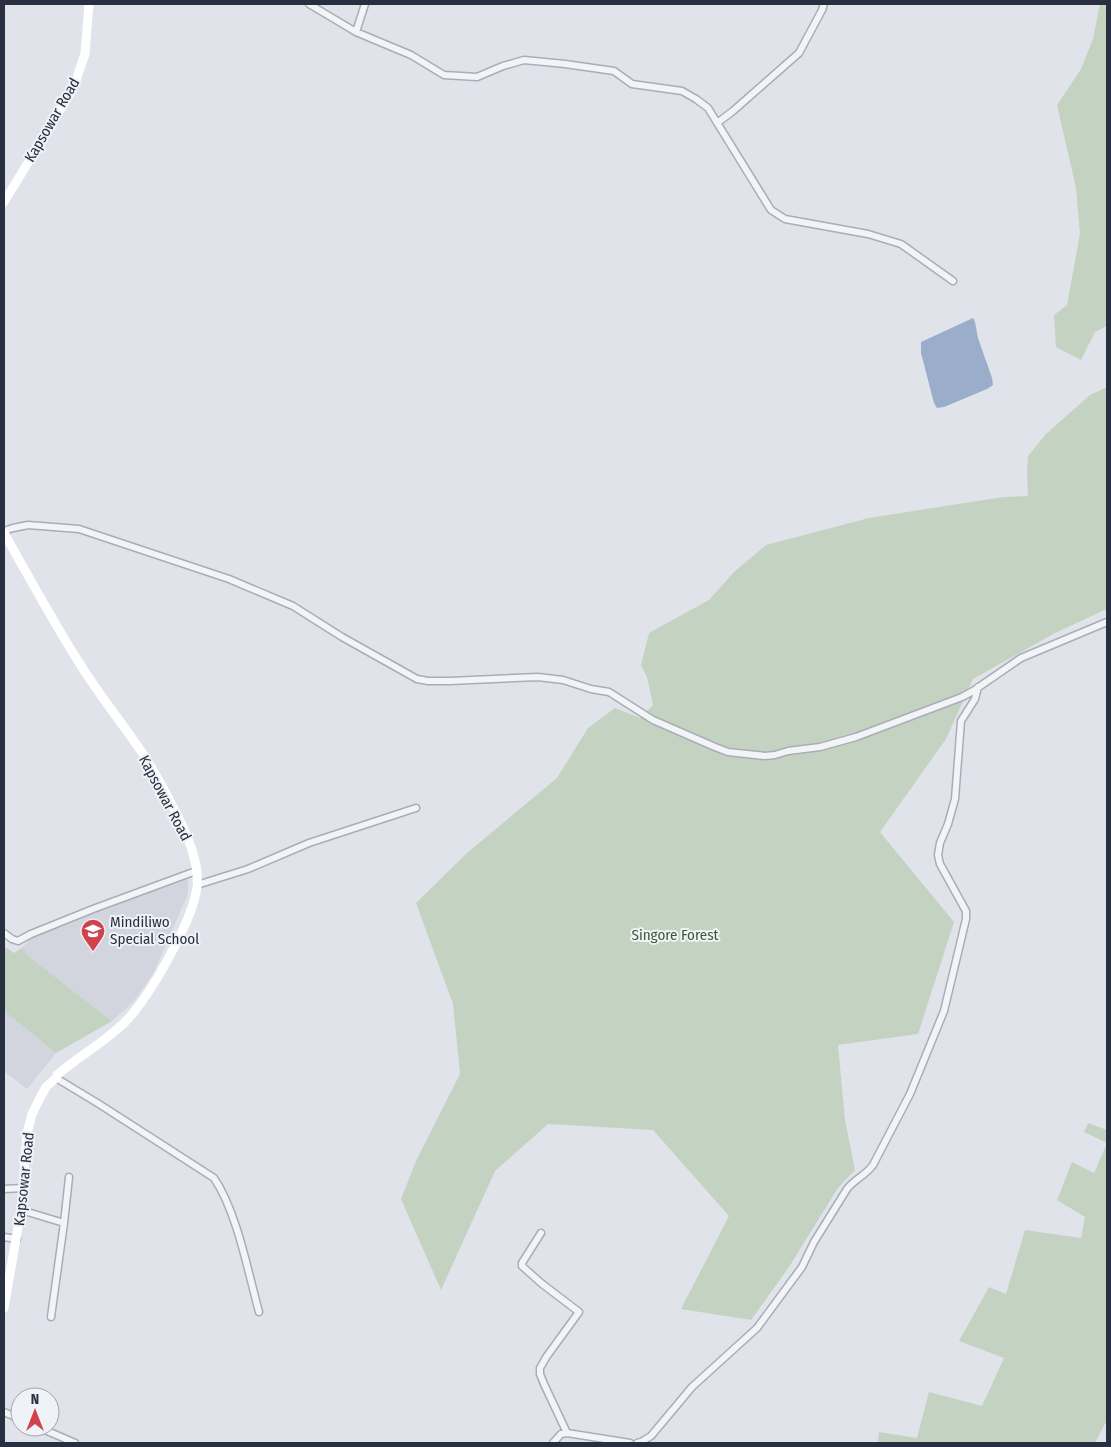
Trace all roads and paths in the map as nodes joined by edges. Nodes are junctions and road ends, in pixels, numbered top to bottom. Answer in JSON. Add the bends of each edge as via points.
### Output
{"nodes":[{"id":1,"x":89,"y":4,"type":"edge"},
{"id":2,"x":309,"y":4,"type":"edge"},
{"id":3,"x":365,"y":4,"type":"edge"},
{"id":4,"x":824,"y":4,"type":"edge"},
{"id":5,"x":356,"y":32,"type":"junction"},
{"id":6,"x":717,"y":123,"type":"junction"},
{"id":7,"x":4,"y":202,"type":"edge"},
{"id":8,"x":953,"y":281,"type":"dead end"},
{"id":9,"x":4,"y":532,"type":"edge"},
{"id":10,"x":1107,"y":622,"type":"edge"},
{"id":11,"x":978,"y":687,"type":"junction"},
{"id":12,"x":416,"y":808,"type":"dead end"},
{"id":13,"x":196,"y":871,"type":"junction"},
{"id":14,"x":197,"y":885,"type":"junction"},
{"id":15,"x":4,"y":933,"type":"edge"},
{"id":16,"x":56,"y":1078,"type":"junction"},
{"id":17,"x":69,"y":1177,"type":"dead end"},
{"id":18,"x":5,"y":1188,"type":"edge"},
{"id":19,"x":23,"y":1188,"type":"junction"},
{"id":20,"x":21,"y":1210,"type":"junction"},
{"id":21,"x":64,"y":1223,"type":"junction"},
{"id":22,"x":541,"y":1233,"type":"dead end"},
{"id":23,"x":4,"y":1237,"type":"edge"},
{"id":24,"x":17,"y":1239,"type":"junction"},
{"id":25,"x":4,"y":1308,"type":"edge"},
{"id":26,"x":259,"y":1312,"type":"dead end"},
{"id":27,"x":51,"y":1317,"type":"dead end"},
{"id":28,"x":566,"y":1433,"type":"junction"},
{"id":29,"x":60,"y":1437,"type":"edge"},
{"id":30,"x":75,"y":1443,"type":"edge"},
{"id":31,"x":553,"y":1443,"type":"edge"},
{"id":32,"x":630,"y":1443,"type":"edge"},
{"id":33,"x":637,"y":1443,"type":"edge"}],
"edges":[{"from":1,"to":7,"type":"main road","name":"Kapsowar Road","via":[[85,54],[73,89]]},
{"from":2,"to":5,"type":"street"},
{"from":3,"to":5,"type":"street"},
{"from":4,"to":6,"type":"street","via":[[799,53]]},
{"from":5,"to":6,"type":"street","via":[[411,55],[444,75],[477,77],[524,60],[614,71],[632,84],[682,91],[708,108]]},
{"from":6,"to":8,"type":"street","via":[[771,210],[785,218],[868,234],[901,244]]},
{"from":9,"to":11,"type":"street","via":[[28,525],[78,529],[229,579],[293,606],[417,679],[450,681],[538,677],[563,680],[609,692],[653,720],[728,752],[765,756],[820,747],[876,730],[962,697]]},
{"from":9,"to":13,"type":"main road","name":"Kapsowar Road","via":[[80,665],[144,756],[173,806],[192,849]]},
{"from":10,"to":11,"type":"street","via":[[1021,658]]},
{"from":11,"to":33,"type":"street","via":[[975,699],[961,721],[955,799],[938,855],[966,911],[966,919],[944,1011],[910,1094],[873,1165],[847,1189],[802,1267],[756,1328],[692,1387],[651,1436]]},
{"from":12,"to":14,"type":"street"},
{"from":13,"to":14,"type":"main road","name":"Kapsowar Road"},
{"from":13,"to":15,"type":"street","via":[[18,941]]},
{"from":14,"to":16,"type":"main road","name":"Kapsowar Road","via":[[193,906],[181,932],[138,1009]]},
{"from":16,"to":19,"type":"main road","name":"Kapsowar Road","via":[[46,1087],[32,1114],[27,1133]]},
{"from":16,"to":26,"type":"street","via":[[214,1178],[237,1230]]},
{"from":17,"to":21,"type":"street"},
{"from":18,"to":19,"type":"street"},
{"from":19,"to":20,"type":"main road","name":"Kapsowar Road"},
{"from":20,"to":21,"type":"street"},
{"from":20,"to":24,"type":"main road","name":"Kapsowar Road"},
{"from":21,"to":27,"type":"street"},
{"from":22,"to":28,"type":"street","via":[[522,1266],[579,1312],[540,1368]]},
{"from":23,"to":24,"type":"street"},
{"from":24,"to":25,"type":"main road","name":"Kapsowar Road"},
{"from":28,"to":31,"type":"street"},
{"from":28,"to":32,"type":"street"},
{"from":29,"to":30,"type":"street"}]}
